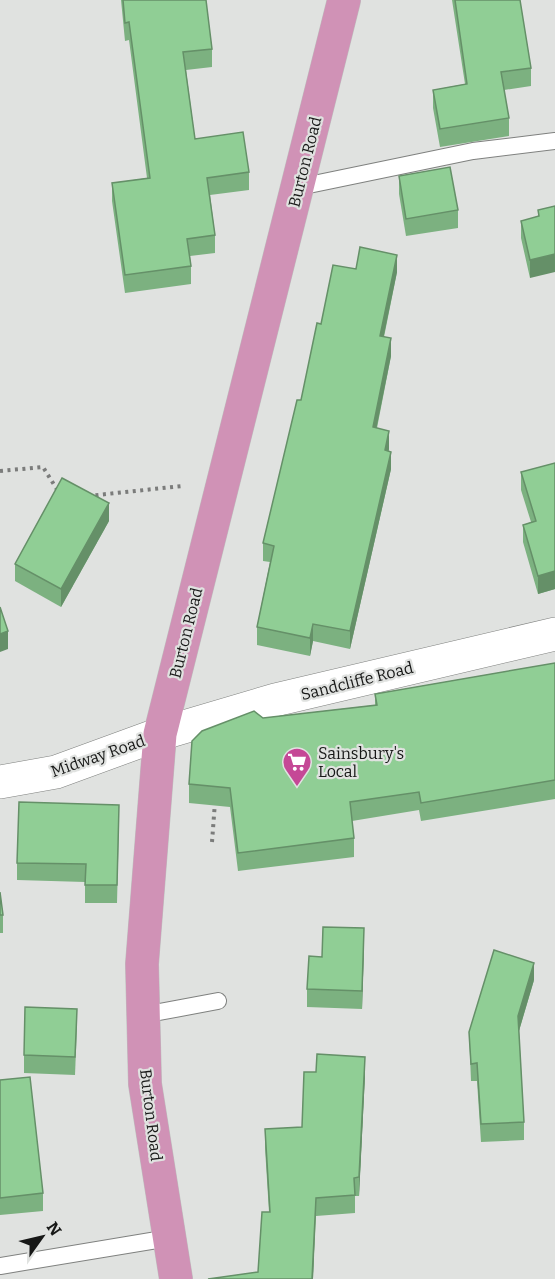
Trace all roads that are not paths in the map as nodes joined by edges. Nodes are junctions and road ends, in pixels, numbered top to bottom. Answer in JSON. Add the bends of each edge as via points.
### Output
{"nodes":[{"id":1,"x":344,"y":0,"type":"edge"},
{"id":2,"x":555,"y":141,"type":"edge"},
{"id":3,"x":299,"y":187,"type":"junction"},
{"id":4,"x":555,"y":634,"type":"edge"},
{"id":5,"x":160,"y":734,"type":"junction"},
{"id":6,"x":0,"y":782,"type":"edge"},
{"id":7,"x":218,"y":1000,"type":"dead end"},
{"id":8,"x":143,"y":1015,"type":"junction"},
{"id":9,"x":169,"y":1238,"type":"junction"},
{"id":10,"x":0,"y":1266,"type":"edge"},
{"id":11,"x":176,"y":1279,"type":"edge"}],
"edges":[{"from":1,"to":3,"type":"highway","name":"Burton Road"},
{"from":2,"to":3,"type":"lane","via":[[473,151]]},
{"from":3,"to":5,"type":"highway","name":"Burton Road"},
{"from":4,"to":5,"type":"street","name":"Sandcliffe Road","via":[[275,700]]},
{"from":5,"to":6,"type":"street","name":"Midway Road","via":[[56,772]]},
{"from":5,"to":8,"type":"highway","name":"Burton Road","via":[[142,964]]},
{"from":7,"to":8,"type":"lane"},
{"from":8,"to":9,"type":"highway","name":"Burton Road","via":[[145,1084]]},
{"from":9,"to":10,"type":"lane"},
{"from":9,"to":11,"type":"highway","name":"Burton Road"}]}
